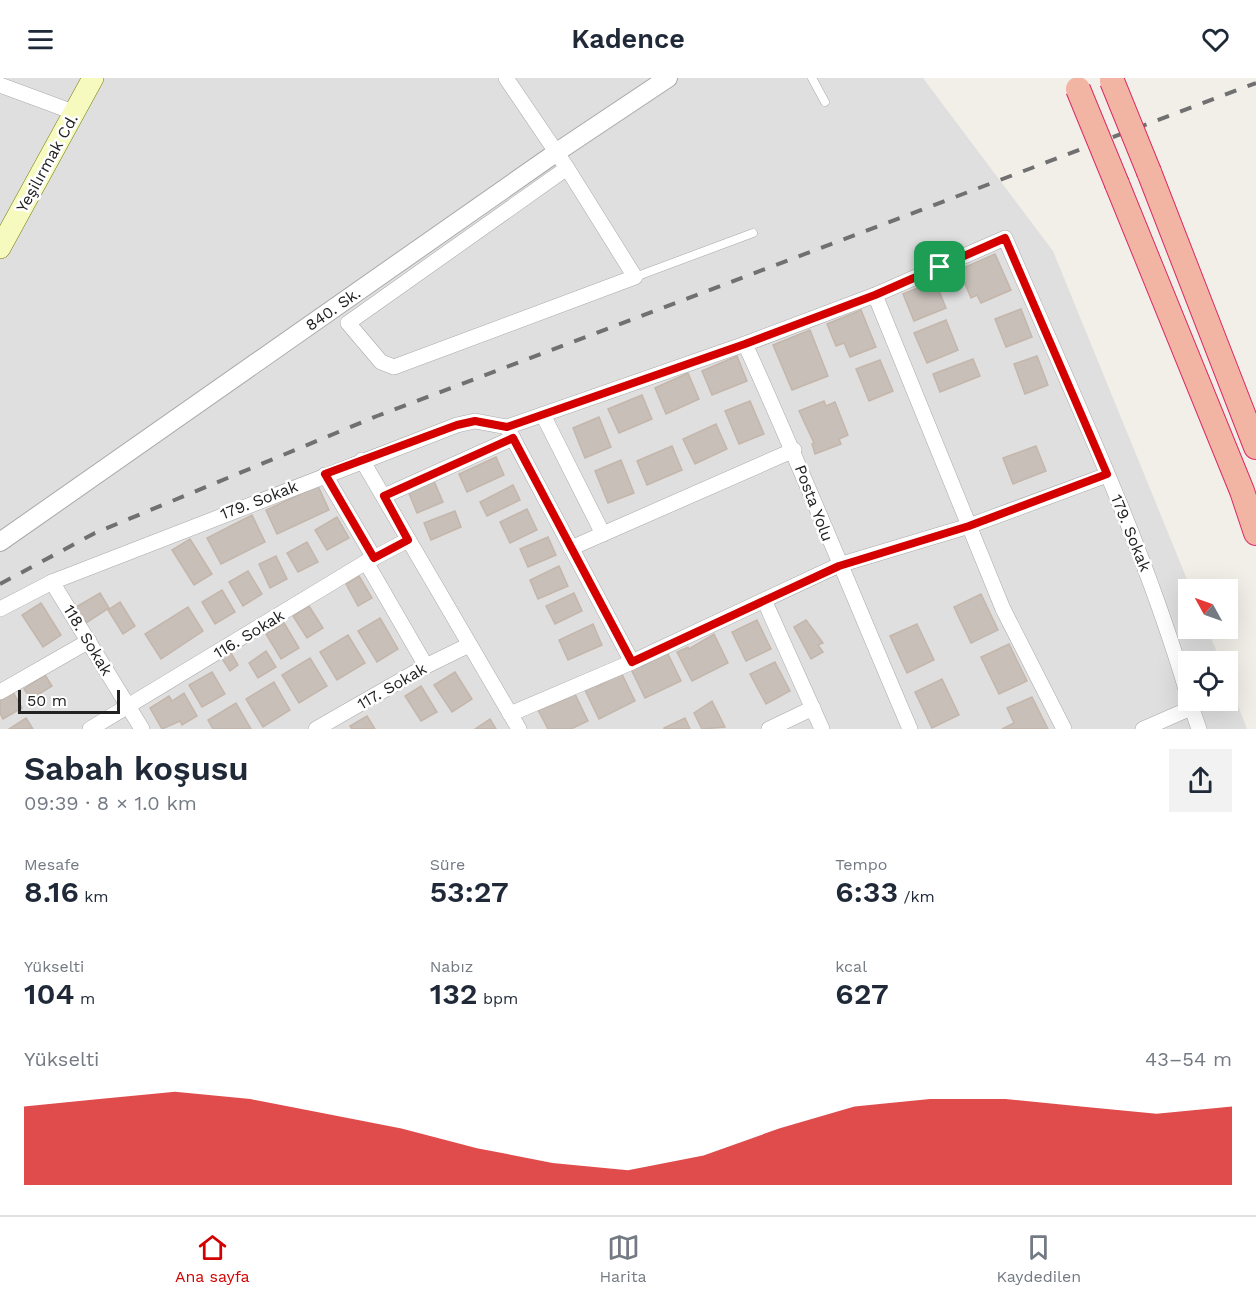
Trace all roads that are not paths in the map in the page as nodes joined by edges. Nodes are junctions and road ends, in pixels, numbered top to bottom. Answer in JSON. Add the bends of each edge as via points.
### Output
{"nodes":[{"id":1,"x":93,"y":78,"type":"edge"},
{"id":2,"x":506,"y":78,"type":"edge"},
{"id":3,"x":668,"y":78,"type":"edge"},
{"id":4,"x":812,"y":78,"type":"edge"},
{"id":5,"x":1112,"y":79,"type":"edge"},
{"id":6,"x":1076,"y":84,"type":"edge"},
{"id":7,"x":0,"y":85,"type":"edge"},
{"id":8,"x":825,"y":102,"type":"dead end"},
{"id":9,"x":76,"y":113,"type":"junction"},
{"id":10,"x":557,"y":152,"type":"junction"},
{"id":11,"x":567,"y":168,"type":"junction"},
{"id":12,"x":753,"y":233,"type":"dead end"},
{"id":13,"x":0,"y":248,"type":"edge"},
{"id":14,"x":635,"y":277,"type":"junction"},
{"id":15,"x":875,"y":295,"type":"junction"},
{"id":16,"x":745,"y":344,"type":"junction"},
{"id":17,"x":543,"y":415,"type":"junction"},
{"id":18,"x":510,"y":432,"type":"junction"},
{"id":19,"x":1256,"y":447,"type":"edge"},
{"id":20,"x":794,"y":450,"type":"junction"},
{"id":21,"x":362,"y":460,"type":"junction"},
{"id":22,"x":325,"y":474,"type":"junction"},
{"id":23,"x":1107,"y":474,"type":"junction"},
{"id":24,"x":384,"y":496,"type":"junction"},
{"id":25,"x":969,"y":526,"type":"junction"},
{"id":26,"x":1256,"y":533,"type":"edge"},
{"id":27,"x":603,"y":534,"type":"junction"},
{"id":28,"x":408,"y":540,"type":"junction"},
{"id":29,"x":0,"y":542,"type":"edge"},
{"id":30,"x":571,"y":548,"type":"junction"},
{"id":31,"x":370,"y":560,"type":"junction"},
{"id":32,"x":839,"y":566,"type":"junction"},
{"id":33,"x":52,"y":582,"type":"junction"},
{"id":34,"x":765,"y":602,"type":"junction"},
{"id":35,"x":0,"y":609,"type":"edge"},
{"id":36,"x":90,"y":641,"type":"junction"},
{"id":37,"x":469,"y":645,"type":"junction"},
{"id":38,"x":632,"y":662,"type":"junction"},
{"id":39,"x":1178,"y":662,"type":"edge"},
{"id":40,"x":426,"y":666,"type":"junction"},
{"id":41,"x":0,"y":692,"type":"edge"},
{"id":42,"x":129,"y":707,"type":"junction"},
{"id":43,"x":813,"y":708,"type":"junction"},
{"id":44,"x":1178,"y":709,"type":"edge"},
{"id":45,"x":1193,"y":711,"type":"edge"},
{"id":46,"x":510,"y":714,"type":"junction"},
{"id":47,"x":90,"y":729,"type":"edge"},
{"id":48,"x":142,"y":729,"type":"edge"},
{"id":49,"x":316,"y":729,"type":"edge"},
{"id":50,"x":519,"y":729,"type":"edge"},
{"id":51,"x":769,"y":729,"type":"edge"},
{"id":52,"x":822,"y":729,"type":"edge"},
{"id":53,"x":910,"y":729,"type":"edge"},
{"id":54,"x":1065,"y":729,"type":"edge"},
{"id":55,"x":1143,"y":729,"type":"edge"},
{"id":56,"x":1199,"y":729,"type":"edge"}],
"edges":[{"from":1,"to":9,"type":"main road","name":"Yeşilırmak Cd."},
{"from":2,"to":10,"type":"street"},
{"from":3,"to":10,"type":"street","name":"840. Sk."},
{"from":4,"to":8,"type":"lane"},
{"from":5,"to":19,"type":"highway","bridge":true},
{"from":6,"to":26,"type":"highway","bridge":true},
{"from":7,"to":9,"type":"street"},
{"from":9,"to":13,"type":"main road","name":"Yeşilırmak Cd."},
{"from":10,"to":11,"type":"street"},
{"from":10,"to":29,"type":"street","name":"840. Sk."},
{"from":11,"to":14,"type":"street"},
{"from":11,"to":14,"type":"street","via":[[348,323],[381,362],[394,367]]},
{"from":12,"to":14,"type":"lane"},
{"from":15,"to":16,"type":"street","name":"179. Sokak"},
{"from":15,"to":23,"type":"street","name":"179. Sokak","via":[[1005,238]]},
{"from":15,"to":25,"type":"street"},
{"from":16,"to":17,"type":"street","name":"179. Sokak"},
{"from":16,"to":20,"type":"street","name":"Posta Yolu"},
{"from":17,"to":18,"type":"street","name":"179. Sokak"},
{"from":17,"to":27,"type":"street"},
{"from":18,"to":21,"type":"street","name":"179. Sokak","via":[[475,421]]},
{"from":18,"to":24,"type":"street"},
{"from":18,"to":30,"type":"street"},
{"from":20,"to":27,"type":"street"},
{"from":20,"to":32,"type":"street","name":"Posta Yolu"},
{"from":21,"to":22,"type":"street","name":"179. Sokak"},
{"from":21,"to":24,"type":"street"},
{"from":22,"to":31,"type":"street"},
{"from":22,"to":33,"type":"street","name":"179. Sokak"},
{"from":23,"to":25,"type":"street"},
{"from":23,"to":39,"type":"street","name":"179. Sokak"},
{"from":24,"to":28,"type":"street"},
{"from":25,"to":32,"type":"street"},
{"from":25,"to":54,"type":"street","via":[[1003,609]]},
{"from":27,"to":30,"type":"street"},
{"from":28,"to":31,"type":"street","name":"116. Sokak"},
{"from":28,"to":37,"type":"street"},
{"from":30,"to":38,"type":"street"},
{"from":31,"to":40,"type":"street"},
{"from":31,"to":42,"type":"street","name":"116. Sokak"},
{"from":32,"to":34,"type":"street"},
{"from":32,"to":53,"type":"street","name":"Posta Yolu"},
{"from":33,"to":35,"type":"street","name":"179. Sokak"},
{"from":33,"to":36,"type":"street","name":"118. Sokak"},
{"from":34,"to":38,"type":"street"},
{"from":34,"to":43,"type":"street"},
{"from":36,"to":41,"type":"street"},
{"from":36,"to":42,"type":"street","name":"118. Sokak"},
{"from":37,"to":40,"type":"street","name":"117. Sokak"},
{"from":37,"to":46,"type":"street"},
{"from":38,"to":46,"type":"street"},
{"from":40,"to":49,"type":"street","name":"117. Sokak"},
{"from":42,"to":47,"type":"street","name":"116. Sokak"},
{"from":42,"to":48,"type":"street","name":"118. Sokak"},
{"from":43,"to":51,"type":"street"},
{"from":43,"to":52,"type":"street"},
{"from":44,"to":55,"type":"street"},
{"from":45,"to":56,"type":"street","name":"179. Sokak"},
{"from":46,"to":50,"type":"street"}]}
